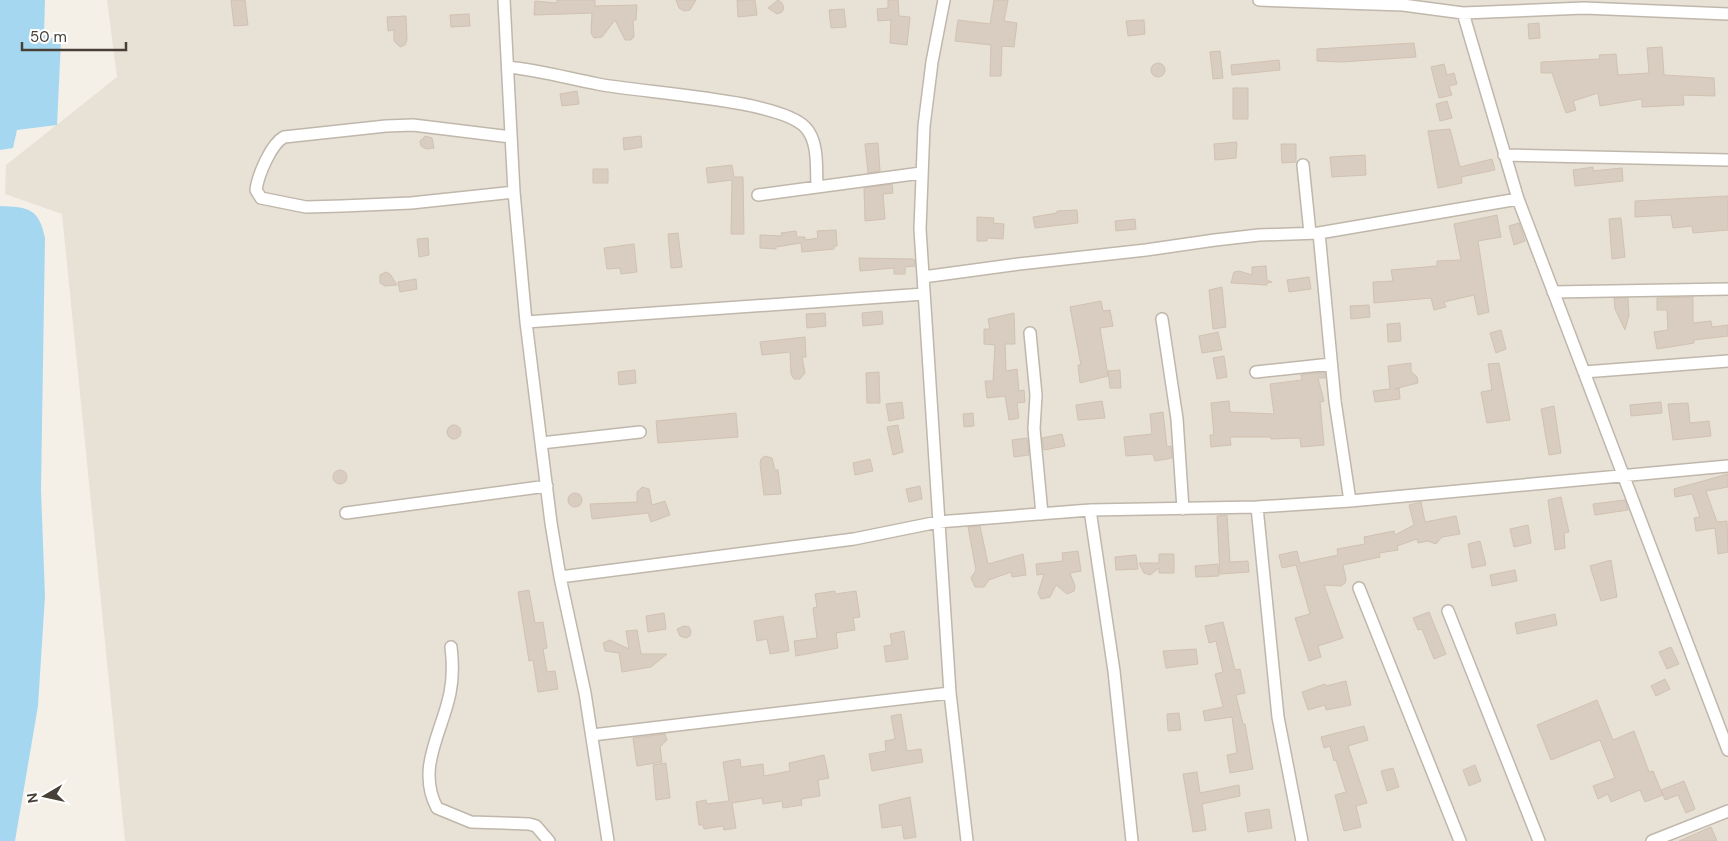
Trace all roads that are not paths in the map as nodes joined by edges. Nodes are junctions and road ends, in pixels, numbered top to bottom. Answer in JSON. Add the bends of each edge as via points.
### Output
{"nodes":[{"id":1,"x":504,"y":0,"type":"edge"},
{"id":2,"x":944,"y":0,"type":"edge"},
{"id":3,"x":1259,"y":0,"type":"edge"},
{"id":4,"x":1402,"y":2,"type":"edge"},
{"id":5,"x":1529,"y":5,"type":"edge"},
{"id":6,"x":1462,"y":13,"type":"junction"},
{"id":7,"x":1728,"y":14,"type":"edge"},
{"id":8,"x":508,"y":66,"type":"junction"},
{"id":9,"x":511,"y":137,"type":"junction"},
{"id":10,"x":1504,"y":155,"type":"junction"},
{"id":11,"x":1728,"y":160,"type":"edge"},
{"id":12,"x":1303,"y":166,"type":"dead end"},
{"id":13,"x":921,"y":173,"type":"junction"},
{"id":14,"x":817,"y":186,"type":"junction"},
{"id":15,"x":514,"y":192,"type":"junction"},
{"id":16,"x":758,"y":195,"type":"dead end"},
{"id":17,"x":1518,"y":200,"type":"junction"},
{"id":18,"x":1314,"y":233,"type":"junction"},
{"id":19,"x":923,"y":277,"type":"junction"},
{"id":20,"x":1728,"y":289,"type":"edge"},
{"id":21,"x":1553,"y":292,"type":"junction"},
{"id":22,"x":924,"y":294,"type":"junction"},
{"id":23,"x":1162,"y":319,"type":"dead end"},
{"id":24,"x":526,"y":322,"type":"junction"},
{"id":25,"x":1030,"y":333,"type":"dead end"},
{"id":26,"x":1728,"y":361,"type":"edge"},
{"id":27,"x":1331,"y":364,"type":"junction"},
{"id":28,"x":1256,"y":372,"type":"dead end"},
{"id":29,"x":1584,"y":372,"type":"junction"},
{"id":30,"x":640,"y":432,"type":"dead end"},
{"id":31,"x":541,"y":443,"type":"junction"},
{"id":32,"x":1728,"y":466,"type":"edge"},
{"id":33,"x":1624,"y":475,"type":"junction"},
{"id":34,"x":546,"y":486,"type":"junction"},
{"id":35,"x":1350,"y":502,"type":"junction"},
{"id":36,"x":1258,"y":507,"type":"junction"},
{"id":37,"x":1183,"y":509,"type":"junction"},
{"id":38,"x":1090,"y":510,"type":"junction"},
{"id":39,"x":346,"y":513,"type":"dead end"},
{"id":40,"x":1042,"y":514,"type":"junction"},
{"id":41,"x":938,"y":522,"type":"junction"},
{"id":42,"x":560,"y":577,"type":"junction"},
{"id":43,"x":1359,"y":588,"type":"dead end"},
{"id":44,"x":1448,"y":611,"type":"dead end"},
{"id":45,"x":451,"y":647,"type":"dead end"},
{"id":46,"x":950,"y":693,"type":"junction"},
{"id":47,"x":592,"y":735,"type":"junction"},
{"id":48,"x":1728,"y":750,"type":"edge"},
{"id":49,"x":1728,"y":811,"type":"edge"},
{"id":50,"x":549,"y":841,"type":"edge"},
{"id":51,"x":608,"y":841,"type":"edge"},
{"id":52,"x":967,"y":841,"type":"edge"},
{"id":53,"x":1132,"y":841,"type":"edge"},
{"id":54,"x":1302,"y":841,"type":"edge"},
{"id":55,"x":1460,"y":841,"type":"edge"},
{"id":56,"x":1539,"y":841,"type":"edge"},
{"id":57,"x":1652,"y":841,"type":"edge"}],
"edges":[{"from":1,"to":8,"type":"street"},
{"from":2,"to":13,"type":"street","via":[[932,62]]},
{"from":3,"to":4,"type":"street"},
{"from":4,"to":6,"type":"street"},
{"from":5,"to":6,"type":"street"},
{"from":5,"to":7,"type":"street"},
{"from":6,"to":10,"type":"street"},
{"from":8,"to":9,"type":"street"},
{"from":8,"to":14,"type":"street","via":[[598,85],[728,102],[795,118],[812,138]]},
{"from":9,"to":15,"type":"street"},
{"from":9,"to":15,"type":"street","via":[[413,125],[284,137],[276,142],[257,181],[256,190],[261,198],[306,207],[411,203]]},
{"from":10,"to":11,"type":"street"},
{"from":10,"to":17,"type":"street"},
{"from":12,"to":18,"type":"street"},
{"from":13,"to":14,"type":"street"},
{"from":13,"to":19,"type":"street"},
{"from":14,"to":16,"type":"street"},
{"from":15,"to":24,"type":"street"},
{"from":17,"to":18,"type":"street"},
{"from":17,"to":21,"type":"street"},
{"from":18,"to":19,"type":"street","via":[[1259,235]]},
{"from":18,"to":27,"type":"street"},
{"from":19,"to":22,"type":"street"},
{"from":20,"to":21,"type":"street"},
{"from":21,"to":29,"type":"street"},
{"from":22,"to":24,"type":"street"},
{"from":22,"to":41,"type":"street"},
{"from":23,"to":37,"type":"street","via":[[1177,419]]},
{"from":24,"to":31,"type":"street"},
{"from":25,"to":40,"type":"street"},
{"from":26,"to":29,"type":"street"},
{"from":27,"to":28,"type":"street"},
{"from":27,"to":35,"type":"street"},
{"from":29,"to":33,"type":"street"},
{"from":30,"to":31,"type":"street"},
{"from":31,"to":34,"type":"street"},
{"from":32,"to":33,"type":"street"},
{"from":33,"to":35,"type":"street"},
{"from":33,"to":48,"type":"street"},
{"from":34,"to":39,"type":"street"},
{"from":34,"to":42,"type":"street"},
{"from":35,"to":36,"type":"street"},
{"from":36,"to":37,"type":"street"},
{"from":36,"to":54,"type":"street","via":[[1278,717]]},
{"from":37,"to":38,"type":"street"},
{"from":38,"to":40,"type":"street"},
{"from":38,"to":53,"type":"street","via":[[1114,671]]},
{"from":40,"to":41,"type":"street"},
{"from":41,"to":42,"type":"street","via":[[854,539]]},
{"from":41,"to":46,"type":"street"},
{"from":42,"to":47,"type":"street"},
{"from":43,"to":55,"type":"street"},
{"from":44,"to":56,"type":"street"},
{"from":45,"to":50,"type":"street","via":[[450,693],[427,769],[436,808],[471,822],[536,826]]},
{"from":46,"to":47,"type":"street"},
{"from":46,"to":52,"type":"street"},
{"from":47,"to":51,"type":"street"},
{"from":49,"to":57,"type":"street"}]}
